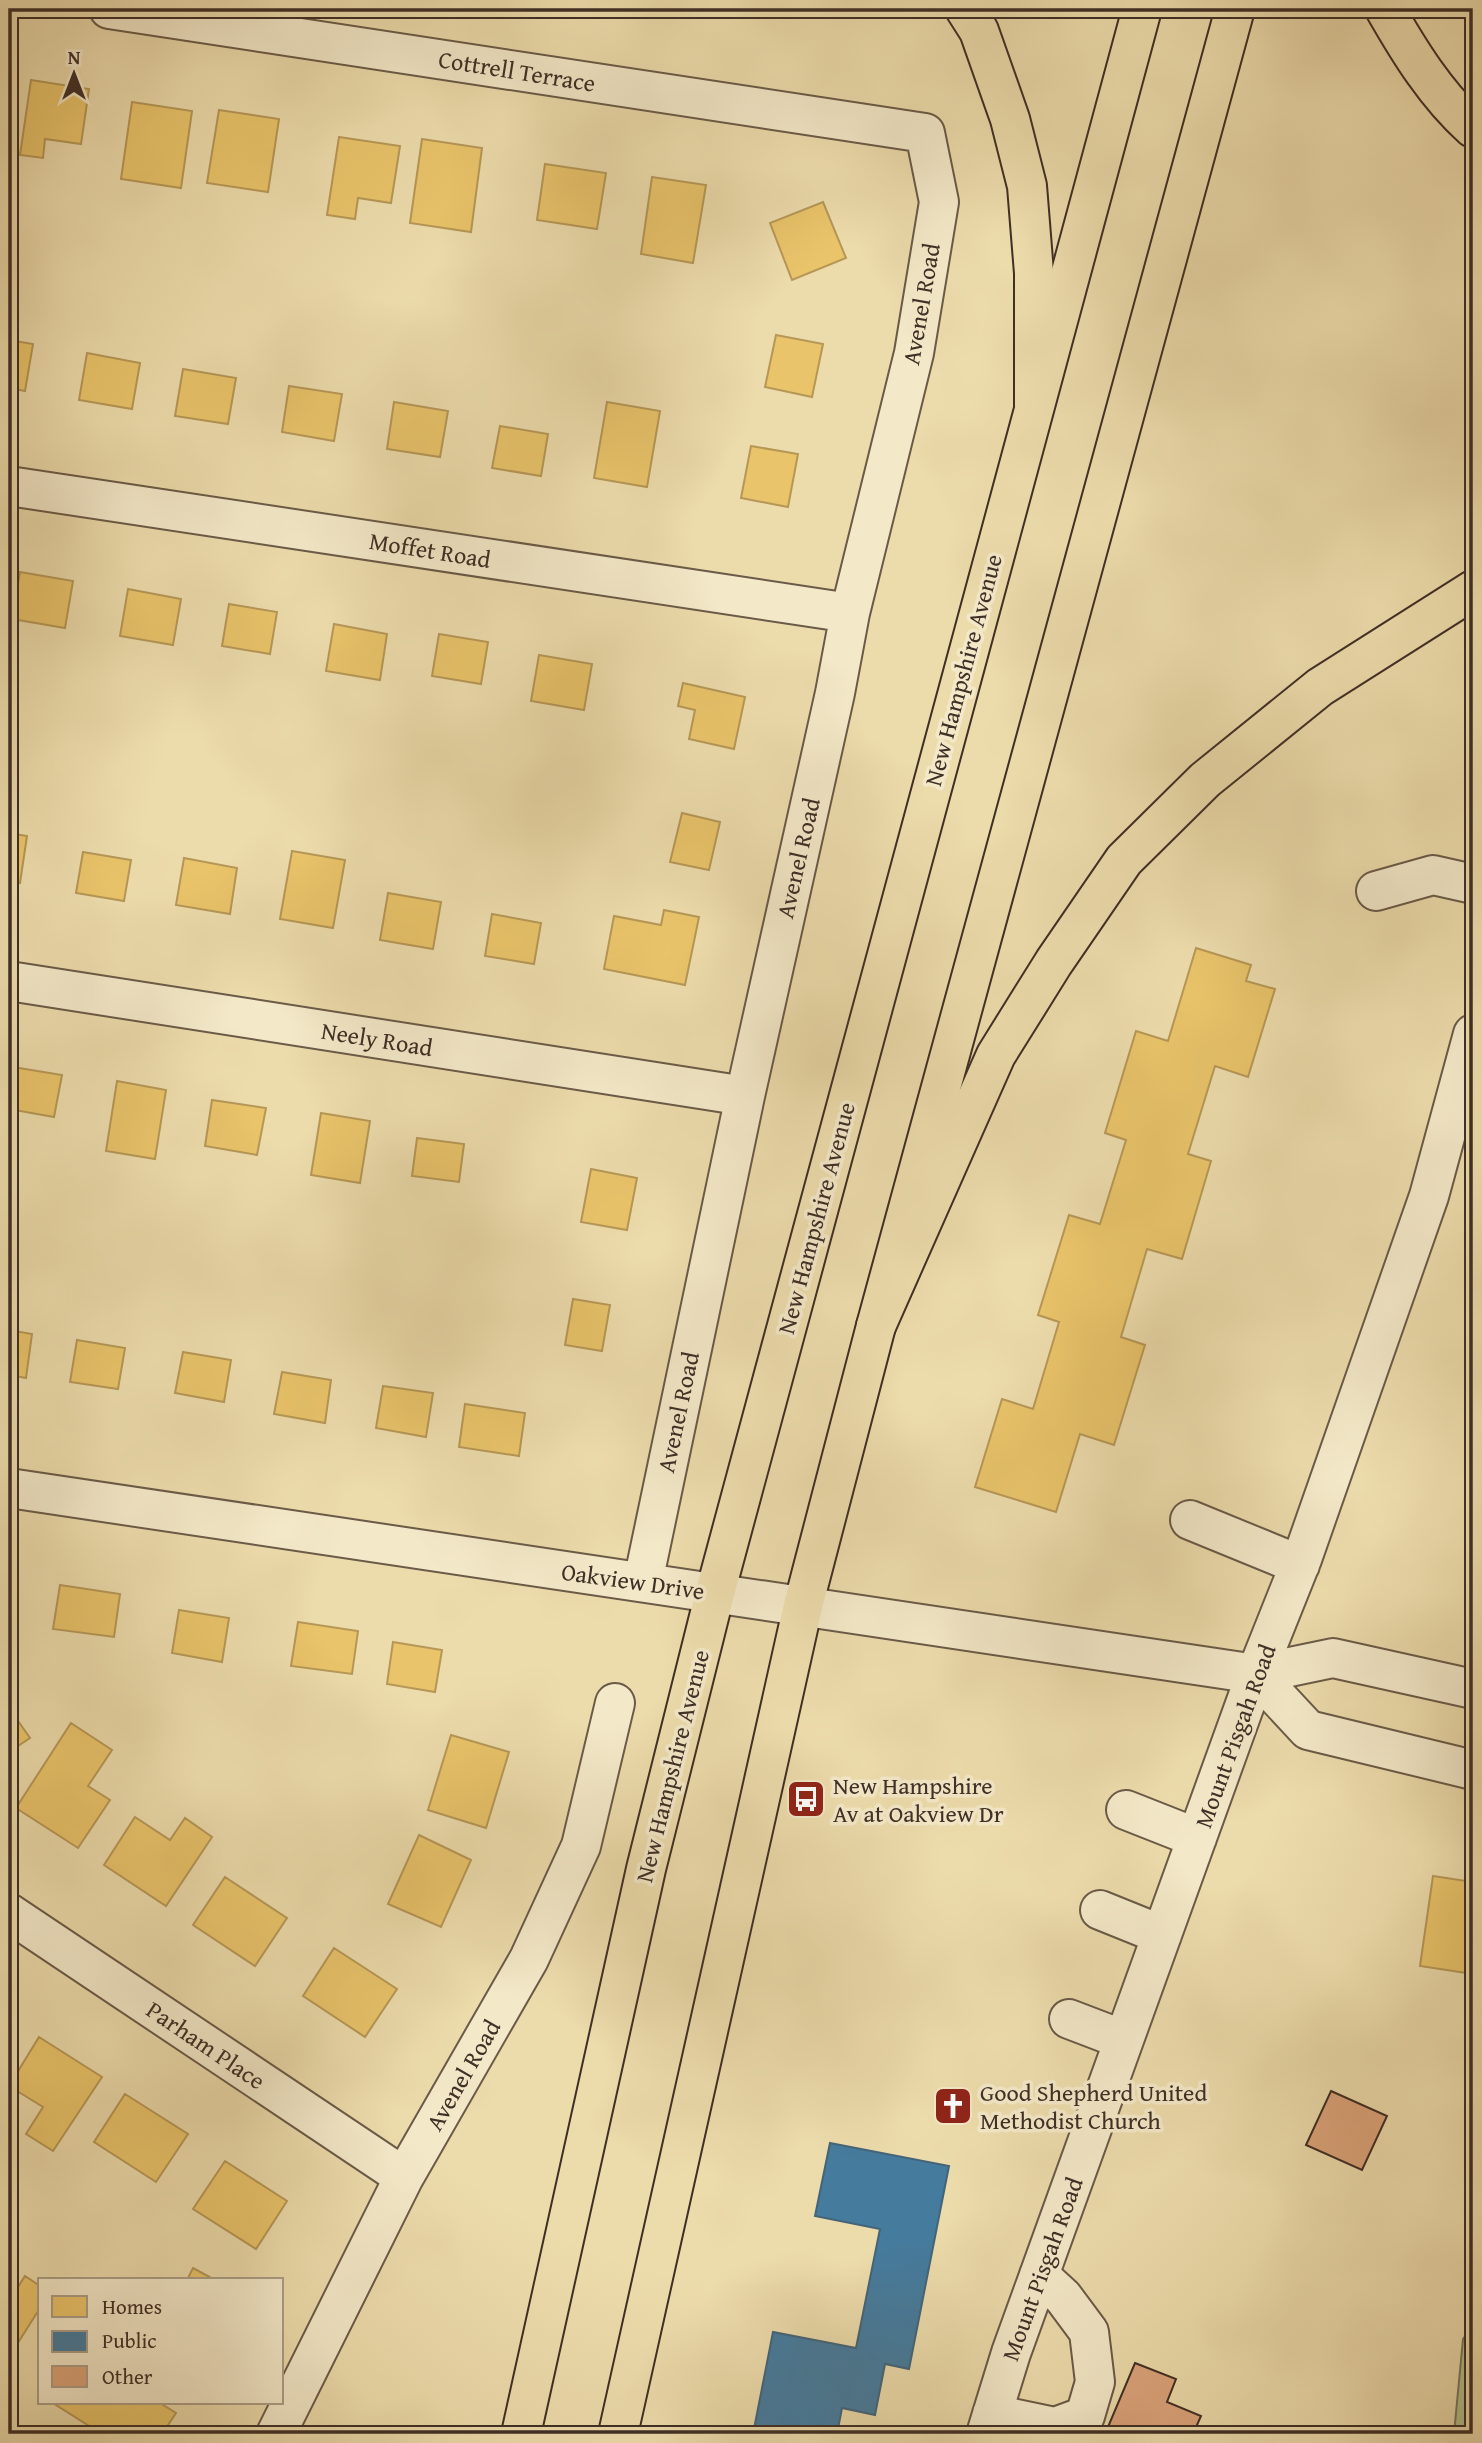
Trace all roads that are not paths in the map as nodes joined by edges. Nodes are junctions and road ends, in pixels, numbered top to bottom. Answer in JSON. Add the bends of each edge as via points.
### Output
{"nodes":[{"id":1,"x":109,"y":9,"type":"edge"},
{"id":2,"x":965,"y":9,"type":"edge"},
{"id":3,"x":1142,"y":9,"type":"edge"},
{"id":4,"x":1235,"y":9,"type":"edge"},
{"id":5,"x":1385,"y":9,"type":"edge"},
{"id":6,"x":1473,"y":128,"type":"edge"},
{"id":7,"x":925,"y":133,"type":"joint"},
{"id":8,"x":1034,"y":405,"type":"junction"},
{"id":9,"x":9,"y":486,"type":"edge"},
{"id":10,"x":1473,"y":590,"type":"edge"},
{"id":11,"x":850,"y":613,"type":"junction"},
{"id":12,"x":1473,"y":884,"type":"edge"},
{"id":13,"x":1376,"y":891,"type":"dead end"},
{"id":14,"x":9,"y":981,"type":"edge"},
{"id":15,"x":1473,"y":1034,"type":"edge"},
{"id":16,"x":745,"y":1096,"type":"junction"},
{"id":17,"x":876,"y":1326,"type":"junction"},
{"id":18,"x":9,"y":1488,"type":"edge"},
{"id":19,"x":1190,"y":1520,"type":"dead end"},
{"id":20,"x":1300,"y":1565,"type":"junction"},
{"id":21,"x":643,"y":1582,"type":"junction"},
{"id":22,"x":715,"y":1593,"type":"junction"},
{"id":23,"x":803,"y":1606,"type":"junction"},
{"id":24,"x":1256,"y":1674,"type":"junction"},
{"id":25,"x":1473,"y":1689,"type":"edge"},
{"id":26,"x":615,"y":1703,"type":"dead end"},
{"id":27,"x":1473,"y":1770,"type":"edge"},
{"id":28,"x":1126,"y":1810,"type":"dead end"},
{"id":29,"x":1197,"y":1839,"type":"junction"},
{"id":30,"x":1100,"y":1910,"type":"dead end"},
{"id":31,"x":9,"y":1913,"type":"edge"},
{"id":32,"x":1162,"y":1935,"type":"junction"},
{"id":33,"x":1069,"y":2019,"type":"dead end"},
{"id":34,"x":1124,"y":2040,"type":"junction"},
{"id":35,"x":404,"y":2177,"type":"junction"},
{"id":36,"x":1039,"y":2275,"type":"junction"},
{"id":37,"x":989,"y":2424,"type":"edge"},
{"id":38,"x":276,"y":2434,"type":"edge"},
{"id":39,"x":521,"y":2434,"type":"edge"},
{"id":40,"x":618,"y":2434,"type":"edge"}],
"edges":[{"from":1,"to":7,"type":"street","name":"Cottrell Terrace"},
{"from":2,"to":8,"type":"main road","via":[[979,31],[1027,186],[1034,273]]},
{"from":3,"to":8,"type":"main road","name":"New Hampshire Avenue"},
{"from":4,"to":17,"type":"main road"},
{"from":5,"to":6,"type":"main road","via":[[1410,53]]},
{"from":7,"to":11,"type":"street","name":"Avenel Road","via":[[939,202],[914,353]]},
{"from":8,"to":22,"type":"main road","name":"New Hampshire Avenue"},
{"from":9,"to":11,"type":"street","name":"Moffet Road"},
{"from":10,"to":17,"type":"main road","via":[[1320,687],[1205,780],[1124,860],[996,1055]]},
{"from":11,"to":16,"type":"street","name":"Avenel Road"},
{"from":12,"to":13,"type":"street","via":[[1433,875]]},
{"from":14,"to":16,"type":"street","name":"Neely Road"},
{"from":15,"to":20,"type":"street","name":"Mount Pisgah Road","via":[[1429,1196]]},
{"from":16,"to":21,"type":"street","name":"Avenel Road"},
{"from":17,"to":23,"type":"main road"},
{"from":18,"to":21,"type":"street","name":"Oakview Drive"},
{"from":19,"to":20,"type":"street"},
{"from":20,"to":24,"type":"street","name":"Mount Pisgah Road"},
{"from":21,"to":22,"type":"street","name":"Oakview Drive"},
{"from":22,"to":23,"type":"street","name":"Oakview Drive"},
{"from":22,"to":39,"type":"main road","name":"New Hampshire Avenue","via":[[646,1869]]},
{"from":23,"to":24,"type":"street","name":"Oakview Drive"},
{"from":23,"to":40,"type":"main road"},
{"from":24,"to":25,"type":"street","via":[[1333,1658]]},
{"from":24,"to":27,"type":"street","via":[[1308,1730]]},
{"from":24,"to":29,"type":"street","name":"Mount Pisgah Road"},
{"from":26,"to":35,"type":"street","name":"Avenel Road","via":[[581,1846],[529,1959]]},
{"from":28,"to":29,"type":"street"},
{"from":29,"to":32,"type":"street","name":"Mount Pisgah Road"},
{"from":30,"to":32,"type":"street"},
{"from":31,"to":35,"type":"street","name":"Parham Place"},
{"from":32,"to":34,"type":"street","name":"Mount Pisgah Road"},
{"from":33,"to":34,"type":"street"},
{"from":34,"to":36,"type":"street","name":"Mount Pisgah Road"},
{"from":35,"to":38,"type":"street","name":"Avenel Road"},
{"from":36,"to":37,"type":"street","name":"Mount Pisgah Road"},
{"from":36,"to":37,"type":"street","via":[[1063,2297],[1089,2332],[1096,2382],[1085,2416],[1055,2427]]}]}
